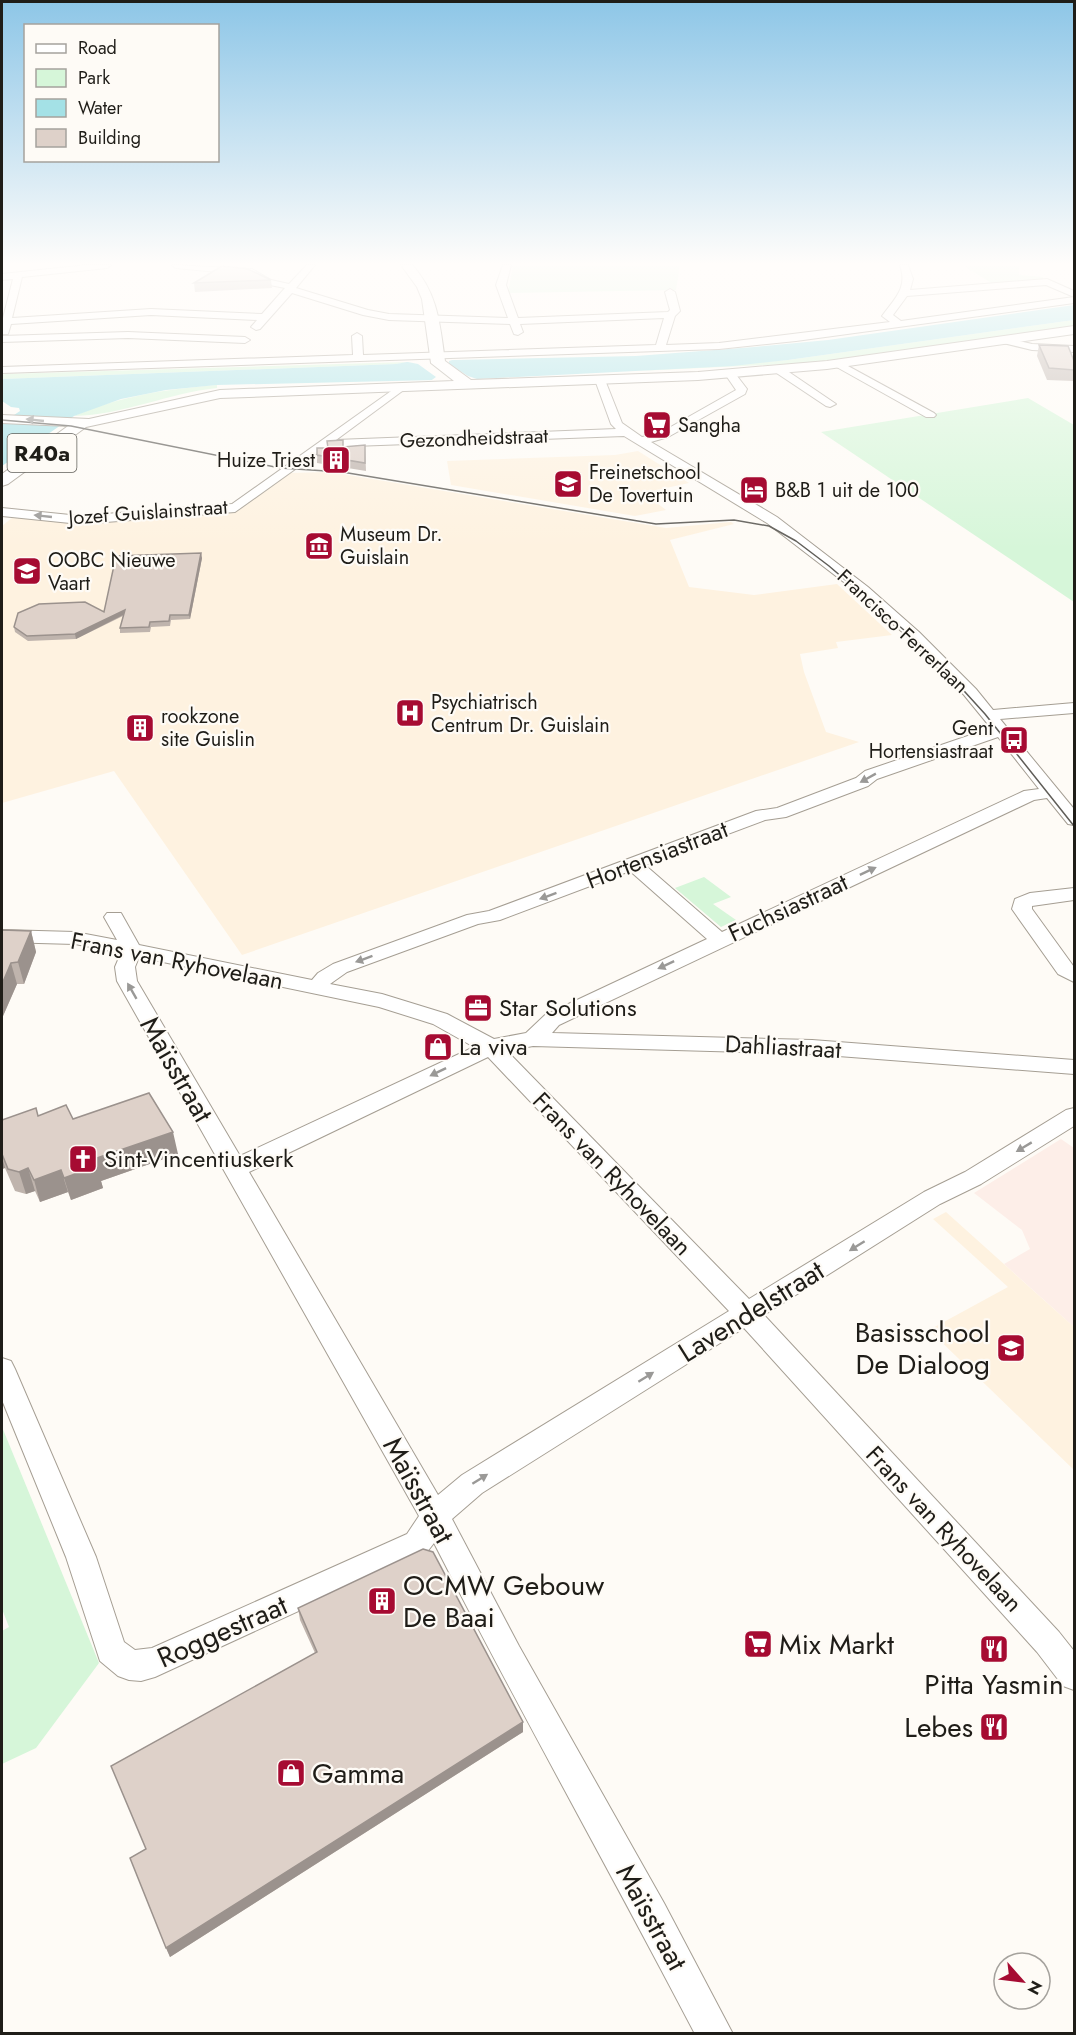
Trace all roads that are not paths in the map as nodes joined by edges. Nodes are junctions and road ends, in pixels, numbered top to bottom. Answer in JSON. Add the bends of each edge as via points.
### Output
{"nodes":[{"id":1,"x":294,"y":360,"type":"edge"},
{"id":2,"x":434,"y":360,"type":"edge"},
{"id":3,"x":859,"y":360,"type":"edge"},
{"id":4,"x":226,"y":361,"type":"joint"},
{"id":5,"x":837,"y":363,"type":"junction"},
{"id":6,"x":2,"y":370,"type":"edge"},
{"id":7,"x":779,"y":370,"type":"junction"},
{"id":8,"x":730,"y":374,"type":"junction"},
{"id":9,"x":600,"y":380,"type":"junction"},
{"id":10,"x":461,"y":383,"type":"junction"},
{"id":11,"x":401,"y":387,"type":"junction"},
{"id":12,"x":830,"y":404,"type":"dead end"},
{"id":13,"x":930,"y":415,"type":"dead end"},
{"id":14,"x":2,"y":419,"type":"edge"},
{"id":15,"x":74,"y":424,"type":"junction"},
{"id":16,"x":626,"y":432,"type":"junction"},
{"id":17,"x":640,"y":441,"type":"junction"},
{"id":18,"x":323,"y":444,"type":"junction"},
{"id":19,"x":2,"y":481,"type":"edge"},
{"id":20,"x":2,"y":512,"type":"edge"},
{"id":21,"x":1074,"y":708,"type":"edge"},
{"id":22,"x":990,"y":715,"type":"junction"},
{"id":23,"x":1002,"y":731,"type":"junction"},
{"id":24,"x":1052,"y":792,"type":"junction"},
{"id":25,"x":1074,"y":820,"type":"edge"},
{"id":26,"x":633,"y":864,"type":"junction"},
{"id":27,"x":1074,"y":894,"type":"edge"},
{"id":28,"x":114,"y":916,"type":"dead end"},
{"id":29,"x":2,"y":936,"type":"edge"},
{"id":30,"x":719,"y":940,"type":"junction"},
{"id":31,"x":132,"y":951,"type":"junction"},
{"id":32,"x":1074,"y":976,"type":"edge"},
{"id":33,"x":316,"y":988,"type":"junction"},
{"id":34,"x":533,"y":1039,"type":"junction"},
{"id":35,"x":491,"y":1047,"type":"junction"},
{"id":36,"x":1074,"y":1067,"type":"edge"},
{"id":37,"x":1074,"y":1116,"type":"edge"},
{"id":38,"x":234,"y":1169,"type":"junction"},
{"id":39,"x":747,"y":1314,"type":"junction"},
{"id":40,"x":2,"y":1370,"type":"edge"},
{"id":41,"x":435,"y":1516,"type":"junction"},
{"id":42,"x":1074,"y":1675,"type":"edge"},
{"id":43,"x":715,"y":2034,"type":"edge"}],
"edges":[{"from":1,"to":4,"type":"street"},
{"from":2,"to":10,"type":"main road"},
{"from":3,"to":5,"type":"main road"},
{"from":4,"to":6,"type":"street"},
{"from":5,"to":7,"type":"main road"},
{"from":5,"to":13,"type":"street"},
{"from":7,"to":8,"type":"main road"},
{"from":7,"to":12,"type":"street"},
{"from":8,"to":9,"type":"main road"},
{"from":8,"to":17,"type":"street","via":[[741,392],[664,435]]},
{"from":9,"to":10,"type":"main road"},
{"from":9,"to":16,"type":"street","name":"Francisco Ferrerlaan","via":[[617,424]]},
{"from":10,"to":11,"type":"main road"},
{"from":11,"to":15,"type":"main road","via":[[209,395],[106,421]]},
{"from":11,"to":18,"type":"street","name":"Jozef Guislainstraat"},
{"from":15,"to":14,"type":"main road","one_way":true},
{"from":15,"to":19,"type":"main road","number":"R40a"},
{"from":16,"to":17,"type":"street","name":"Francisco Ferrerlaan"},
{"from":16,"to":18,"type":"street","name":"Gezondheidstraat"},
{"from":17,"to":22,"type":"street","name":"Francisco Ferrerlaan","via":[[764,514],[828,563],[888,612]]},
{"from":18,"to":20,"type":"street","name":"Jozef Guislainstraat","one_way":true,"via":[[235,508],[80,520]]},
{"from":21,"to":22,"type":"street"},
{"from":22,"to":23,"type":"street","name":"Francisco Ferrerlaan"},
{"from":23,"to":24,"type":"street","name":"Francisco Ferrerlaan"},
{"from":23,"to":26,"type":"street","name":"Hortensiastraat","one_way":true,"via":[[870,775],[862,782]]},
{"from":24,"to":25,"type":"street","name":"Francisco Ferrerlaan"},
{"from":30,"to":24,"type":"street","name":"Fuchsiastraat","one_way":true,"via":[[1030,795]]},
{"from":26,"to":30,"type":"street"},
{"from":26,"to":33,"type":"street","name":"Hortensiastraat","one_way":true,"via":[[340,968]]},
{"from":27,"to":32,"type":"street","via":[[1030,899],[1022,903],[1022,909],[1065,970]]},
{"from":28,"to":31,"type":"street"},
{"from":29,"to":31,"type":"street","name":"Frans van Ryhovelaan","via":[[75,938]]},
{"from":30,"to":34,"type":"street","name":"Fuchsiastraat","one_way":true,"via":[[552,1020]]},
{"from":31,"to":33,"type":"street","name":"Frans van Ryhovelaan"},
{"from":38,"to":31,"type":"street","name":"Maïsstraat","one_way":true,"via":[[127,981],[125,967]]},
{"from":33,"to":35,"type":"street","name":"Frans van Ryhovelaan","via":[[416,1010]]},
{"from":34,"to":35,"type":"street","name":"Dahliastraat"},
{"from":34,"to":36,"type":"street","name":"Dahliastraat","via":[[812,1047]]},
{"from":35,"to":38,"type":"street","one_way":true},
{"from":35,"to":39,"type":"street","name":"Frans van Ryhovelaan"},
{"from":37,"to":39,"type":"street","name":"Lavendelstraat","one_way":true,"via":[[973,1178],[932,1198]]},
{"from":38,"to":41,"type":"street","name":"Maïsstraat"},
{"from":41,"to":39,"type":"street","name":"Lavendelstraat","one_way":true,"via":[[472,1484]]},
{"from":39,"to":42,"type":"street","name":"Frans van Ryhovelaan"},
{"from":40,"to":41,"type":"street","name":"Roggestraat","via":[[81,1557],[111,1652],[129,1665],[155,1662],[408,1548],[417,1543]]},
{"from":41,"to":43,"type":"street","name":"Maïsstraat"}]}
